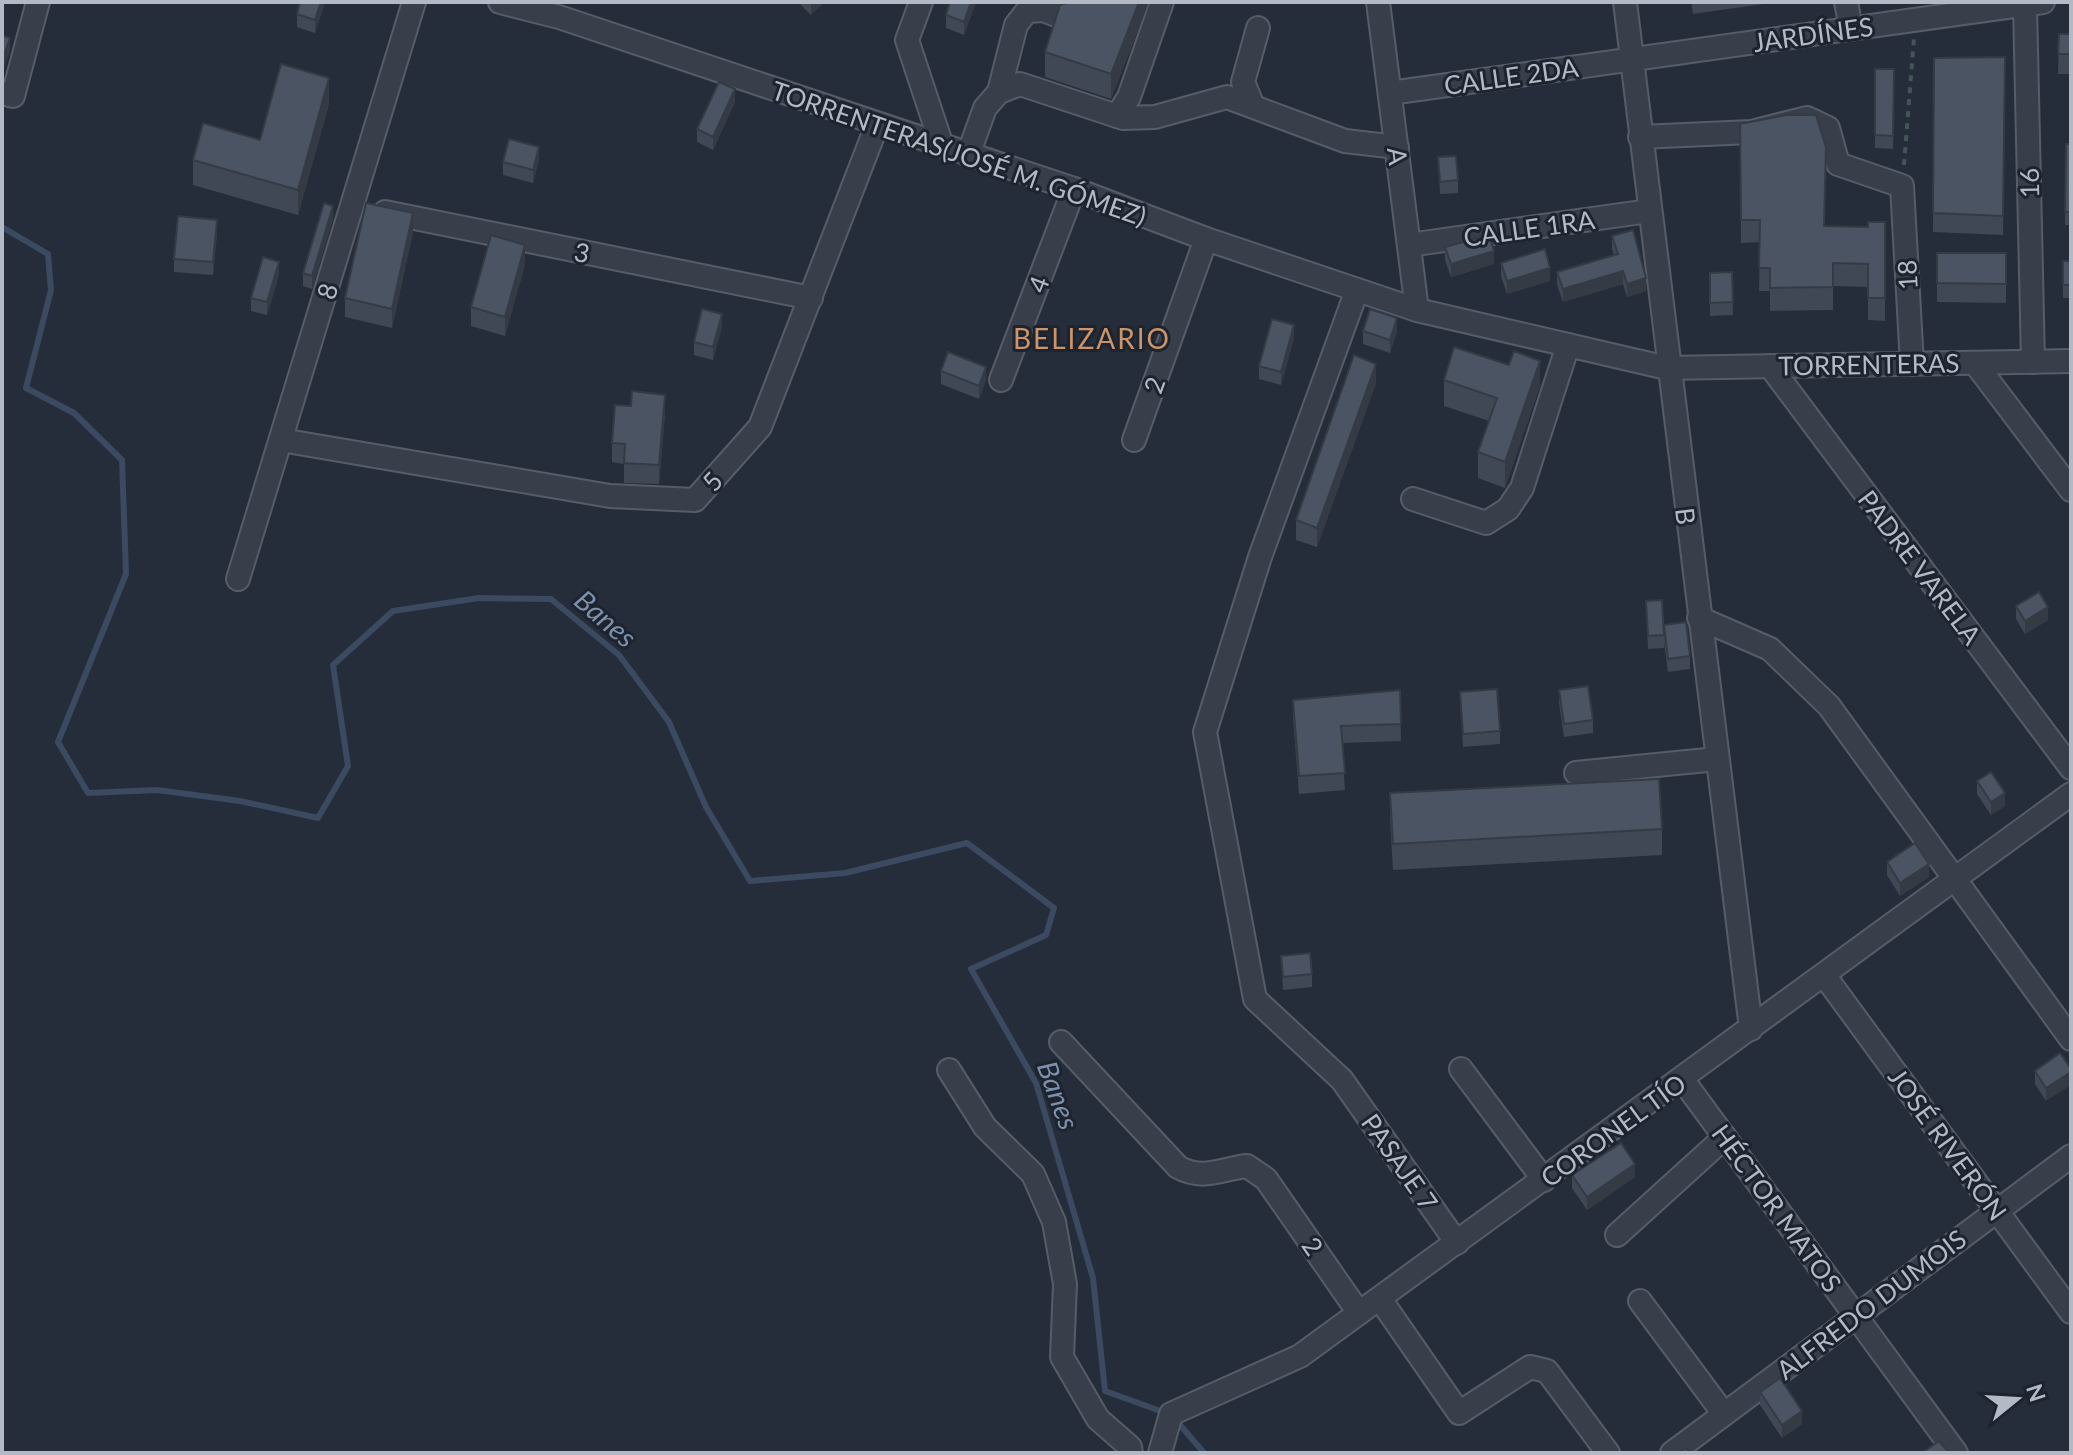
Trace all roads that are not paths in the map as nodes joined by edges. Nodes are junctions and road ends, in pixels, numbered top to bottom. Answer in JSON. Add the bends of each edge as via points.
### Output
{"nodes":[{"id":1,"x":38,"y":2,"type":"edge"},
{"id":2,"x":414,"y":2,"type":"edge"},
{"id":3,"x":500,"y":2,"type":"edge"},
{"id":4,"x":921,"y":2,"type":"edge"},
{"id":5,"x":1162,"y":2,"type":"edge"},
{"id":6,"x":1378,"y":2,"type":"edge"},
{"id":7,"x":1625,"y":2,"type":"edge"},
{"id":8,"x":1846,"y":2,"type":"edge"},
{"id":9,"x":2034,"y":3,"type":"edge"},
{"id":10,"x":1029,"y":6,"type":"edge"},
{"id":11,"x":562,"y":9,"type":"edge"},
{"id":12,"x":1061,"y":17,"type":"edge"},
{"id":13,"x":1258,"y":28,"type":"dead end"},
{"id":14,"x":1851,"y":29,"type":"junction"},
{"id":15,"x":1631,"y":60,"type":"junction"},
{"id":16,"x":999,"y":92,"type":"junction"},
{"id":17,"x":2,"y":93,"type":"edge"},
{"id":18,"x":1390,"y":93,"type":"junction"},
{"id":19,"x":1253,"y":106,"type":"junction"},
{"id":20,"x":1117,"y":116,"type":"junction"},
{"id":21,"x":877,"y":125,"type":"junction"},
{"id":22,"x":1640,"y":137,"type":"junction"},
{"id":23,"x":942,"y":146,"type":"junction"},
{"id":24,"x":1397,"y":147,"type":"junction"},
{"id":25,"x":968,"y":155,"type":"junction"},
{"id":26,"x":1074,"y":189,"type":"junction"},
{"id":27,"x":353,"y":206,"type":"junction"},
{"id":28,"x":1649,"y":211,"type":"junction"},
{"id":29,"x":1206,"y":239,"type":"junction"},
{"id":30,"x":1409,"y":245,"type":"junction"},
{"id":31,"x":1357,"y":290,"type":"junction"},
{"id":32,"x":811,"y":298,"type":"junction"},
{"id":33,"x":1417,"y":310,"type":"junction"},
{"id":34,"x":1568,"y":345,"type":"junction"},
{"id":35,"x":2071,"y":361,"type":"edge"},
{"id":36,"x":2033,"y":362,"type":"junction"},
{"id":37,"x":1975,"y":363,"type":"junction"},
{"id":38,"x":1912,"y":364,"type":"junction"},
{"id":39,"x":1770,"y":366,"type":"junction"},
{"id":40,"x":1667,"y":368,"type":"junction"},
{"id":41,"x":1001,"y":380,"type":"dead end"},
{"id":42,"x":281,"y":440,"type":"junction"},
{"id":43,"x":1134,"y":440,"type":"dead end"},
{"id":44,"x":2071,"y":490,"type":"edge"},
{"id":45,"x":1413,"y":499,"type":"dead end"},
{"id":46,"x":238,"y":579,"type":"dead end"},
{"id":47,"x":1699,"y":618,"type":"junction"},
{"id":48,"x":1717,"y":759,"type":"junction"},
{"id":49,"x":2071,"y":768,"type":"edge"},
{"id":50,"x":1576,"y":773,"type":"dead end"},
{"id":51,"x":2071,"y":794,"type":"edge"},
{"id":52,"x":1954,"y":880,"type":"junction"},
{"id":53,"x":1824,"y":975,"type":"junction"},
{"id":54,"x":1751,"y":1029,"type":"junction"},
{"id":55,"x":2071,"y":1039,"type":"edge"},
{"id":56,"x":1061,"y":1042,"type":"dead end"},
{"id":57,"x":1461,"y":1069,"type":"dead end"},
{"id":58,"x":949,"y":1070,"type":"dead end"},
{"id":59,"x":1682,"y":1079,"type":"junction"},
{"id":60,"x":1725,"y":1137,"type":"junction"},
{"id":61,"x":2071,"y":1156,"type":"edge"},
{"id":62,"x":1544,"y":1180,"type":"junction"},
{"id":63,"x":1997,"y":1211,"type":"junction"},
{"id":64,"x":1617,"y":1235,"type":"dead end"},
{"id":65,"x":1457,"y":1243,"type":"junction"},
{"id":66,"x":1380,"y":1299,"type":"junction"},
{"id":67,"x":1640,"y":1301,"type":"dead end"},
{"id":68,"x":2071,"y":1312,"type":"edge"},
{"id":69,"x":1359,"y":1313,"type":"junction"},
{"id":70,"x":1855,"y":1315,"type":"junction"},
{"id":71,"x":1724,"y":1414,"type":"junction"},
{"id":72,"x":1131,"y":1453,"type":"edge"},
{"id":73,"x":1160,"y":1453,"type":"edge"},
{"id":74,"x":1608,"y":1453,"type":"edge"},
{"id":75,"x":1672,"y":1453,"type":"edge"},
{"id":76,"x":1956,"y":1453,"type":"edge"}],
"edges":[{"from":1,"to":17,"type":"street","via":[[13,96]]},
{"from":2,"to":27,"type":"street","name":"8"},
{"from":3,"to":11,"type":"street","name":"TORRENTERAS(JOSÉ M. GÓMEZ)"},
{"from":4,"to":23,"type":"street","via":[[907,40]]},
{"from":5,"to":20,"type":"street","via":[[1129,97]]},
{"from":6,"to":18,"type":"street","name":"A"},
{"from":7,"to":15,"type":"street","name":"B"},
{"from":8,"to":14,"type":"street"},
{"from":9,"to":14,"type":"street","name":"JARDÍNES"},
{"from":9,"to":36,"type":"street","name":"16"},
{"from":10,"to":12,"type":"street"},
{"from":10,"to":16,"type":"street","via":[[1016,25]]},
{"from":11,"to":21,"type":"street","name":"TORRENTERAS(JOSÉ M. GÓMEZ)"},
{"from":13,"to":19,"type":"street","via":[[1243,82]]},
{"from":14,"to":15,"type":"street","name":"JARDÍNES"},
{"from":15,"to":18,"type":"street","name":"CALLE 2DA"},
{"from":15,"to":22,"type":"street","name":"B"},
{"from":16,"to":20,"type":"street","via":[[1020,84]]},
{"from":16,"to":25,"type":"street","via":[[985,108]]},
{"from":18,"to":24,"type":"street","name":"A"},
{"from":19,"to":20,"type":"street","via":[[1227,97],[1155,117]]},
{"from":19,"to":24,"type":"street","via":[[1345,141]]},
{"from":21,"to":23,"type":"street","name":"TORRENTERAS(JOSÉ M. GÓMEZ)"},
{"from":21,"to":32,"type":"street","name":"5"},
{"from":22,"to":28,"type":"street","name":"B"},
{"from":22,"to":38,"type":"street","name":"18","via":[[1751,132],[1807,118],[1828,128],[1838,164],[1902,186]]},
{"from":23,"to":25,"type":"street","name":"TORRENTERAS(JOSÉ M. GÓMEZ)"},
{"from":24,"to":30,"type":"street","name":"A"},
{"from":25,"to":26,"type":"street","name":"TORRENTERAS(JOSÉ M. GÓMEZ)"},
{"from":26,"to":29,"type":"street","name":"TORRENTERAS(JOSÉ M. GÓMEZ)"},
{"from":26,"to":41,"type":"street","name":"4"},
{"from":27,"to":32,"type":"street","name":"3"},
{"from":27,"to":42,"type":"street","name":"8"},
{"from":28,"to":30,"type":"street","name":"CALLE 1RA"},
{"from":28,"to":40,"type":"street","name":"B"},
{"from":29,"to":31,"type":"street","name":"TORRENTERAS(JOSÉ M. GÓMEZ)"},
{"from":29,"to":43,"type":"street","name":"2"},
{"from":30,"to":33,"type":"street","name":"A"},
{"from":31,"to":33,"type":"street","name":"TORRENTERAS(JOSÉ M. GÓMEZ)"},
{"from":31,"to":65,"type":"street","name":"PASAJE 7","via":[[1260,557],[1205,732],[1255,999],[1342,1080]]},
{"from":32,"to":42,"type":"street","name":"5","via":[[760,427],[695,500],[610,496]]},
{"from":33,"to":34,"type":"street","name":"TORRENTERAS(JOSÉ M. GÓMEZ)"},
{"from":34,"to":40,"type":"street","name":"TORRENTERAS"},
{"from":34,"to":45,"type":"street","via":[[1522,488],[1508,509],[1486,523]]},
{"from":35,"to":36,"type":"street","name":"TORRENTERAS"},
{"from":36,"to":37,"type":"street","name":"TORRENTERAS"},
{"from":37,"to":38,"type":"street","name":"TORRENTERAS"},
{"from":37,"to":44,"type":"street"},
{"from":38,"to":39,"type":"street","name":"TORRENTERAS"},
{"from":39,"to":40,"type":"street","name":"TORRENTERAS"},
{"from":39,"to":49,"type":"street","name":"PADRE VARELA"},
{"from":40,"to":47,"type":"street","name":"B"},
{"from":42,"to":46,"type":"street","name":"8"},
{"from":47,"to":48,"type":"street","name":"B"},
{"from":47,"to":52,"type":"street","via":[[1770,649],[1829,706]]},
{"from":48,"to":50,"type":"street"},
{"from":48,"to":54,"type":"street","name":"B"},
{"from":51,"to":52,"type":"street","name":"CORONEL TÍO"},
{"from":52,"to":53,"type":"street","name":"CORONEL TÍO"},
{"from":52,"to":55,"type":"street"},
{"from":53,"to":54,"type":"street","name":"CORONEL TÍO"},
{"from":53,"to":63,"type":"street","name":"JOSÉ RIVERÓN"},
{"from":54,"to":59,"type":"street","name":"CORONEL TÍO"},
{"from":56,"to":69,"type":"street","name":"2","via":[[1178,1167],[1192,1175],[1209,1175],[1247,1166],[1266,1179]]},
{"from":57,"to":62,"type":"street"},
{"from":58,"to":72,"type":"street","via":[[985,1127],[1033,1174],[1054,1222],[1065,1284],[1062,1357],[1098,1419]]},
{"from":59,"to":60,"type":"street","name":"HÉCTOR MATOS"},
{"from":59,"to":62,"type":"street","name":"CORONEL TÍO"},
{"from":60,"to":64,"type":"street"},
{"from":60,"to":70,"type":"street","name":"HÉCTOR MATOS"},
{"from":61,"to":63,"type":"street","name":"ALFREDO DUMOIS"},
{"from":62,"to":65,"type":"street","name":"CORONEL TÍO"},
{"from":63,"to":68,"type":"street","name":"JOSÉ RIVERÓN"},
{"from":63,"to":70,"type":"street","name":"ALFREDO DUMOIS"},
{"from":65,"to":66,"type":"street","name":"CORONEL TÍO"},
{"from":66,"to":69,"type":"street","name":"CORONEL TÍO"},
{"from":66,"to":74,"type":"street","via":[[1459,1413],[1530,1367],[1539,1367]]},
{"from":67,"to":71,"type":"street"},
{"from":69,"to":73,"type":"street","name":"CORONEL TÍO","via":[[1300,1356],[1171,1414]]},
{"from":70,"to":71,"type":"street","name":"ALFREDO DUMOIS"},
{"from":70,"to":76,"type":"street","name":"HÉCTOR MATOS"},
{"from":71,"to":75,"type":"street","name":"ALFREDO DUMOIS"}]}
